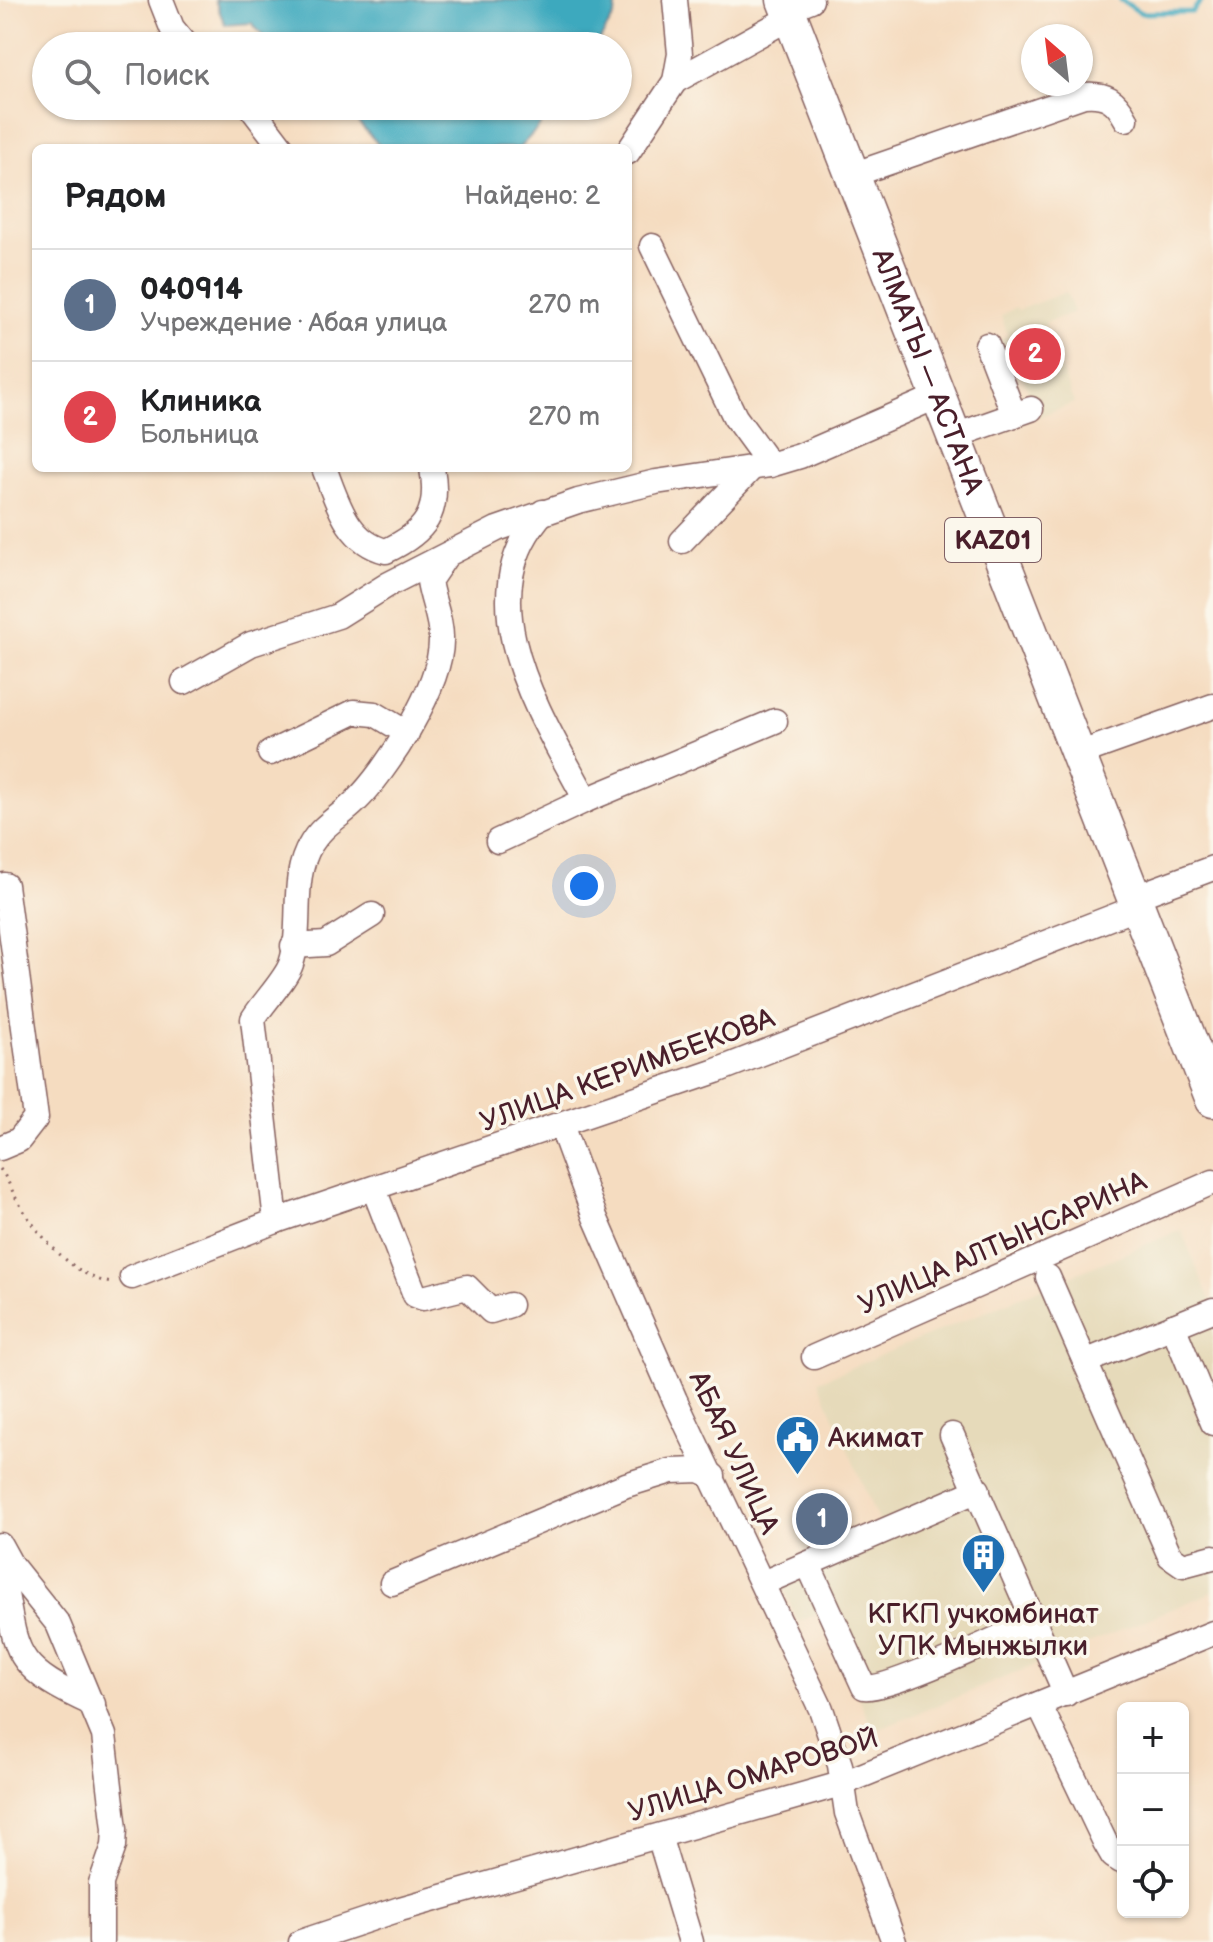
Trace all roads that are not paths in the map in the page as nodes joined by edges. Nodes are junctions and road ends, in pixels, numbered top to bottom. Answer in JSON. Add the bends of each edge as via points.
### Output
{"nodes":[{"id":1,"x":161,"y":0,"type":"edge"},
{"id":2,"x":675,"y":0,"type":"edge"},
{"id":3,"x":794,"y":7,"type":"edge"},
{"id":4,"x":175,"y":32,"type":"edge"},
{"id":5,"x":675,"y":81,"type":"junction"},
{"id":6,"x":1126,"y":119,"type":"dead end"},
{"id":7,"x":261,"y":120,"type":"edge"},
{"id":8,"x":279,"y":144,"type":"edge"},
{"id":9,"x":632,"y":146,"type":"edge"},
{"id":10,"x":852,"y":175,"type":"junction"},
{"id":11,"x":652,"y":246,"type":"dead end"},
{"id":12,"x":987,"y":345,"type":"dead end"},
{"id":13,"x":936,"y":397,"type":"junction"},
{"id":14,"x":952,"y":437,"type":"junction"},
{"id":15,"x":760,"y":468,"type":"junction"},
{"id":16,"x":326,"y":472,"type":"edge"},
{"id":17,"x":432,"y":472,"type":"edge"},
{"id":18,"x":543,"y":512,"type":"junction"},
{"id":19,"x":682,"y":541,"type":"dead end"},
{"id":20,"x":448,"y":555,"type":"junction"},
{"id":21,"x":184,"y":682,"type":"dead end"},
{"id":22,"x":1213,"y":706,"type":"edge"},
{"id":23,"x":775,"y":721,"type":"dead end"},
{"id":24,"x":407,"y":733,"type":"junction"},
{"id":25,"x":270,"y":753,"type":"dead end"},
{"id":26,"x":1078,"y":754,"type":"junction"},
{"id":27,"x":586,"y":800,"type":"junction"},
{"id":28,"x":498,"y":841,"type":"dead end"},
{"id":29,"x":1213,"y":868,"type":"edge"},
{"id":30,"x":5,"y":885,"type":"dead end"},
{"id":31,"x":1137,"y":902,"type":"junction"},
{"id":32,"x":372,"y":915,"type":"dead end"},
{"id":33,"x":293,"y":946,"type":"junction"},
{"id":34,"x":1213,"y":1100,"type":"edge"},
{"id":35,"x":561,"y":1125,"type":"junction"},
{"id":36,"x":0,"y":1148,"type":"edge"},
{"id":37,"x":1213,"y":1182,"type":"edge"},
{"id":38,"x":374,"y":1189,"type":"junction"},
{"id":39,"x":276,"y":1221,"type":"junction"},
{"id":40,"x":132,"y":1277,"type":"road end"},
{"id":41,"x":1048,"y":1277,"type":"dead end"},
{"id":42,"x":510,"y":1305,"type":"dead end"},
{"id":43,"x":1213,"y":1310,"type":"edge"},
{"id":44,"x":1173,"y":1326,"type":"junction"},
{"id":45,"x":814,"y":1357,"type":"dead end"},
{"id":46,"x":1087,"y":1361,"type":"junction"},
{"id":47,"x":1213,"y":1423,"type":"edge"},
{"id":48,"x":952,"y":1435,"type":"dead end"},
{"id":49,"x":713,"y":1476,"type":"junction"},
{"id":50,"x":978,"y":1490,"type":"junction"},
{"id":51,"x":1213,"y":1557,"type":"edge"},
{"id":52,"x":3,"y":1559,"type":"edge"},
{"id":53,"x":808,"y":1564,"type":"junction"},
{"id":54,"x":769,"y":1580,"type":"junction"},
{"id":55,"x":392,"y":1583,"type":"dead end"},
{"id":56,"x":1035,"y":1621,"type":"junction"},
{"id":57,"x":1213,"y":1633,"type":"edge"},
{"id":58,"x":1066,"y":1694,"type":"junction"},
{"id":59,"x":93,"y":1704,"type":"junction"},
{"id":60,"x":1039,"y":1704,"type":"junction"},
{"id":61,"x":841,"y":1784,"type":"junction"},
{"id":62,"x":659,"y":1836,"type":"junction"},
{"id":63,"x":1117,"y":1856,"type":"edge"},
{"id":64,"x":101,"y":1942,"type":"edge"},
{"id":65,"x":301,"y":1942,"type":"edge"},
{"id":66,"x":691,"y":1942,"type":"edge"},
{"id":67,"x":894,"y":1942,"type":"edge"}],
"edges":[{"from":1,"to":4,"type":"street"},
{"from":2,"to":5,"type":"street","via":[[680,54]]},
{"from":3,"to":5,"type":"street"},
{"from":3,"to":10,"type":"highway","name":"АЛМАТЫ — АСТАНА","number":"KАZ01"},
{"from":5,"to":9,"type":"street"},
{"from":6,"to":10,"type":"street","via":[[1110,98],[1084,95]]},
{"from":7,"to":8,"type":"street"},
{"from":10,"to":13,"type":"highway","name":"АЛМАТЫ — АСТАНА","number":"KАZ01"},
{"from":11,"to":15,"type":"street"},
{"from":12,"to":14,"type":"street","via":[[1022,412]]},
{"from":13,"to":14,"type":"highway","name":"АЛМАТЫ — АСТАНА","number":"KАZ01"},
{"from":13,"to":15,"type":"street"},
{"from":14,"to":26,"type":"highway","name":"АЛМАТЫ — АСТАНА","number":"KАZ01"},
{"from":15,"to":18,"type":"street","via":[[656,482]]},
{"from":15,"to":19,"type":"street"},
{"from":16,"to":17,"type":"street","via":[[351,529],[386,551],[419,532],[428,518],[435,503]]},
{"from":18,"to":20,"type":"street"},
{"from":18,"to":27,"type":"street","via":[[513,562],[509,625],[524,677]]},
{"from":20,"to":21,"type":"street","via":[[338,616],[251,644]]},
{"from":20,"to":24,"type":"street","via":[[429,581],[441,631],[439,657]]},
{"from":22,"to":26,"type":"street"},
{"from":23,"to":27,"type":"street"},
{"from":24,"to":25,"type":"street","via":[[375,714],[354,712]]},
{"from":24,"to":33,"type":"street","via":[[355,803],[311,843],[301,866]]},
{"from":26,"to":31,"type":"highway","name":"АЛМАТЫ — АСТАНА","number":"KАZ01"},
{"from":27,"to":28,"type":"street"},
{"from":29,"to":31,"type":"street","name":"УЛИЦА КЕРИМБЕКОВА"},
{"from":30,"to":36,"type":"street","via":[[36,1118],[19,1140]]},
{"from":31,"to":34,"type":"highway","name":"АЛМАТЫ — АСТАНА","number":"KАZ01"},
{"from":31,"to":35,"type":"street","name":"УЛИЦА КЕРИМБЕКОВА","via":[[716,1071]]},
{"from":32,"to":33,"type":"street","via":[[326,944]]},
{"from":33,"to":39,"type":"street","via":[[291,965],[253,1019]]},
{"from":35,"to":38,"type":"street","name":"УЛИЦА КЕРИМБЕКОВА"},
{"from":35,"to":49,"type":"street","name":"АБАЯ УЛИЦА","via":[[595,1217]]},
{"from":37,"to":45,"type":"street","name":"УЛИЦА АЛТЫНСАРИНА"},
{"from":38,"to":39,"type":"street","name":"УЛИЦА КЕРИМБЕКОВА"},
{"from":38,"to":42,"type":"street","via":[[415,1295],[423,1298],[467,1287],[491,1311]]},
{"from":39,"to":40,"type":"street","name":"УЛИЦА КЕРИМБЕКОВА"},
{"from":41,"to":46,"type":"street"},
{"from":43,"to":44,"type":"street"},
{"from":44,"to":46,"type":"street"},
{"from":44,"to":47,"type":"street"},
{"from":46,"to":51,"type":"street","via":[[1170,1556],[1183,1565]]},
{"from":48,"to":50,"type":"street"},
{"from":49,"to":54,"type":"street","name":"АБАЯ УЛИЦА"},
{"from":49,"to":55,"type":"street","via":[[700,1470],[671,1471],[626,1485]]},
{"from":50,"to":53,"type":"street"},
{"from":50,"to":56,"type":"street"},
{"from":52,"to":59,"type":"street","via":[[58,1624]]},
{"from":52,"to":59,"type":"street","via":[[21,1659]]},
{"from":53,"to":54,"type":"street"},
{"from":53,"to":56,"type":"street","via":[[856,1675],[871,1689]]},
{"from":54,"to":61,"type":"street","name":"АБАЯ УЛИЦА","via":[[834,1745]]},
{"from":56,"to":58,"type":"street"},
{"from":57,"to":58,"type":"street","name":"УЛИЦА ОМАРОВОЙ"},
{"from":58,"to":60,"type":"street","name":"УЛИЦА ОМАРОВОЙ"},
{"from":59,"to":64,"type":"street","via":[[104,1735],[115,1829],[101,1883]]},
{"from":60,"to":61,"type":"street","name":"УЛИЦА ОМАРОВОЙ"},
{"from":60,"to":63,"type":"street","via":[[1105,1842]]},
{"from":61,"to":62,"type":"street","name":"УЛИЦА ОМАРОВОЙ"},
{"from":61,"to":67,"type":"street","name":"АБАЯ УЛИЦА"},
{"from":62,"to":65,"type":"street","name":"УЛИЦА ОМАРОВОЙ"},
{"from":62,"to":66,"type":"street"}]}
